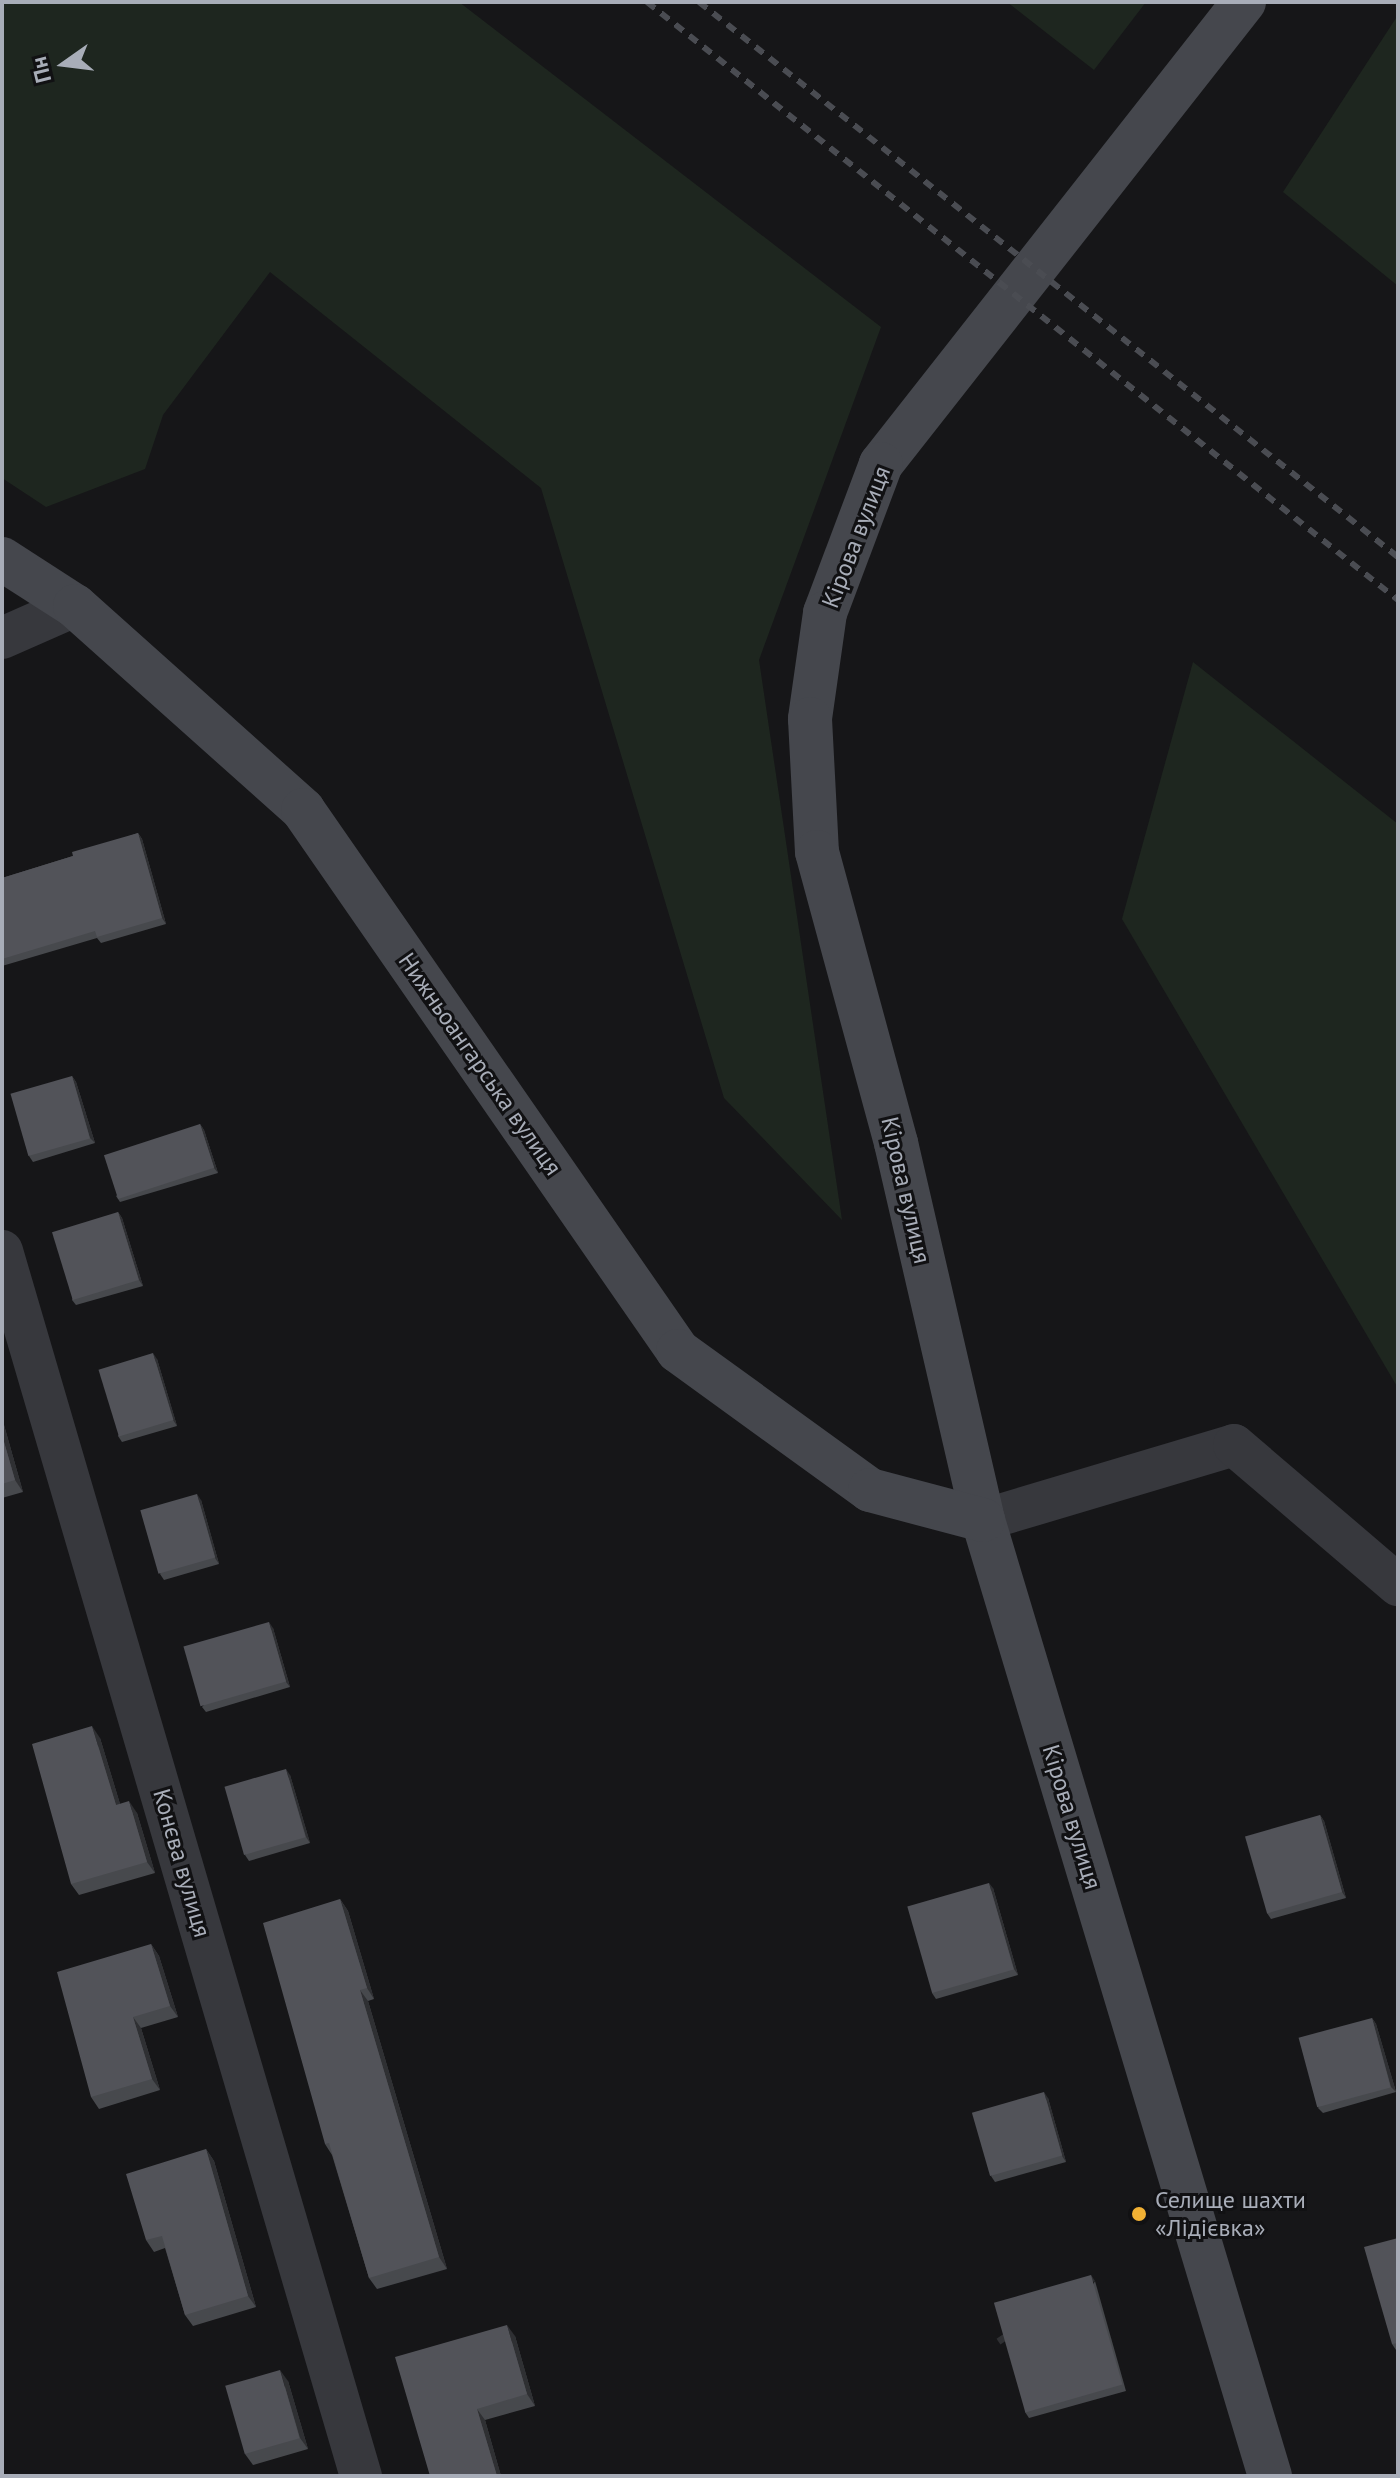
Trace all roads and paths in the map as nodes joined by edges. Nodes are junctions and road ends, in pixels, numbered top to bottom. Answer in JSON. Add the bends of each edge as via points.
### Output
{"nodes":[{"id":1,"x":1237,"y":10,"type":"edge"},
{"id":2,"x":2,"y":559,"type":"edge"},
{"id":3,"x":75,"y":606,"type":"junction"},
{"id":4,"x":2,"y":638,"type":"edge"},
{"id":5,"x":2,"y":1251,"type":"edge"},
{"id":6,"x":983,"y":1520,"type":"junction"},
{"id":7,"x":1398,"y":1585,"type":"edge"},
{"id":8,"x":361,"y":2476,"type":"edge"},
{"id":9,"x":1270,"y":2476,"type":"edge"}],
"edges":[{"from":1,"to":6,"type":"main road","name":"Кірова вулиця","via":[[881,464],[825,613],[810,719],[817,852],[896,1143]]},
{"from":2,"to":3,"type":"main road","name":"Нижньоангарська вулиця"},
{"from":3,"to":4,"type":"street"},
{"from":3,"to":6,"type":"main road","name":"Нижньоангарська вулиця","via":[[303,810],[678,1351],[870,1490]]},
{"from":5,"to":8,"type":"street","name":"Конєва вулиця"},
{"from":6,"to":7,"type":"street","via":[[1234,1445]]},
{"from":6,"to":9,"type":"main road","name":"Кірова вулиця"}]}
